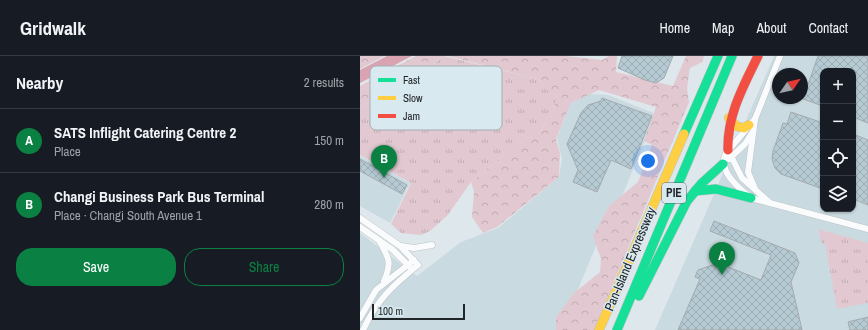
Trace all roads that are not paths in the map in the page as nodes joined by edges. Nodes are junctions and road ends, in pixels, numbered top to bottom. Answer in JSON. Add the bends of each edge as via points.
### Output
{"nodes":[{"id":1,"x":711,"y":56,"type":"edge"},
{"id":2,"x":718,"y":56,"type":"edge"},
{"id":3,"x":732,"y":56,"type":"edge"},
{"id":4,"x":758,"y":56,"type":"edge"},
{"id":5,"x":780,"y":56,"type":"edge"},
{"id":6,"x":705,"y":84,"type":"junction"},
{"id":7,"x":730,"y":118,"type":"junction"},
{"id":8,"x":753,"y":124,"type":"junction"},
{"id":9,"x":730,"y":154,"type":"junction"},
{"id":10,"x":723,"y":164,"type":"junction"},
{"id":11,"x":695,"y":191,"type":"junction"},
{"id":12,"x":753,"y":194,"type":"junction"},
{"id":13,"x":360,"y":218,"type":"edge"},
{"id":14,"x":360,"y":227,"type":"edge"},
{"id":15,"x":868,"y":229,"type":"edge"},
{"id":16,"x":378,"y":238,"type":"junction"},
{"id":17,"x":432,"y":245,"type":"dead end"},
{"id":18,"x":400,"y":246,"type":"junction"},
{"id":19,"x":410,"y":267,"type":"junction"},
{"id":20,"x":384,"y":282,"type":"junction"},
{"id":21,"x":360,"y":318,"type":"edge"},
{"id":22,"x":363,"y":330,"type":"edge"},
{"id":23,"x":599,"y":330,"type":"edge"},
{"id":24,"x":617,"y":330,"type":"edge"},
{"id":25,"x":621,"y":330,"type":"edge"}],
"edges":[{"from":1,"to":6,"type":"highway"},
{"from":2,"to":6,"type":"highway","name":"Pan-Island Expressway","number":"PIE"},
{"from":3,"to":24,"type":"highway","name":"Pan-Island Expressway","number":"PIE"},
{"from":4,"to":7,"type":"highway"},
{"from":5,"to":8,"type":"street"},
{"from":6,"to":23,"type":"highway","name":"Pan-Island Expressway","number":"PIE"},
{"from":7,"to":8,"type":"highway","via":[[736,126],[744,128]]},
{"from":7,"to":9,"type":"highway","via":[[727,132]]},
{"from":8,"to":9,"type":"street"},
{"from":8,"to":12,"type":"street","via":[[748,172]]},
{"from":9,"to":10,"type":"street","via":[[724,155]]},
{"from":9,"to":12,"type":"street"},
{"from":10,"to":11,"type":"highway"},
{"from":10,"to":12,"type":"street","via":[[732,181]]},
{"from":11,"to":12,"type":"highway","via":[[704,188]]},
{"from":11,"to":25,"type":"highway","via":[[680,213]]},
{"from":12,"to":15,"type":"street","via":[[771,203]]},
{"from":13,"to":18,"type":"street"},
{"from":14,"to":16,"type":"street"},
{"from":16,"to":19,"type":"street"},
{"from":16,"to":20,"type":"street","via":[[388,255],[389,262]]},
{"from":17,"to":18,"type":"street","via":[[414,248]]},
{"from":18,"to":19,"type":"street","via":[[416,262]]},
{"from":19,"to":20,"type":"street"},
{"from":19,"to":22,"type":"street","via":[[379,301]]},
{"from":20,"to":21,"type":"street","via":[[371,296]]}]}
